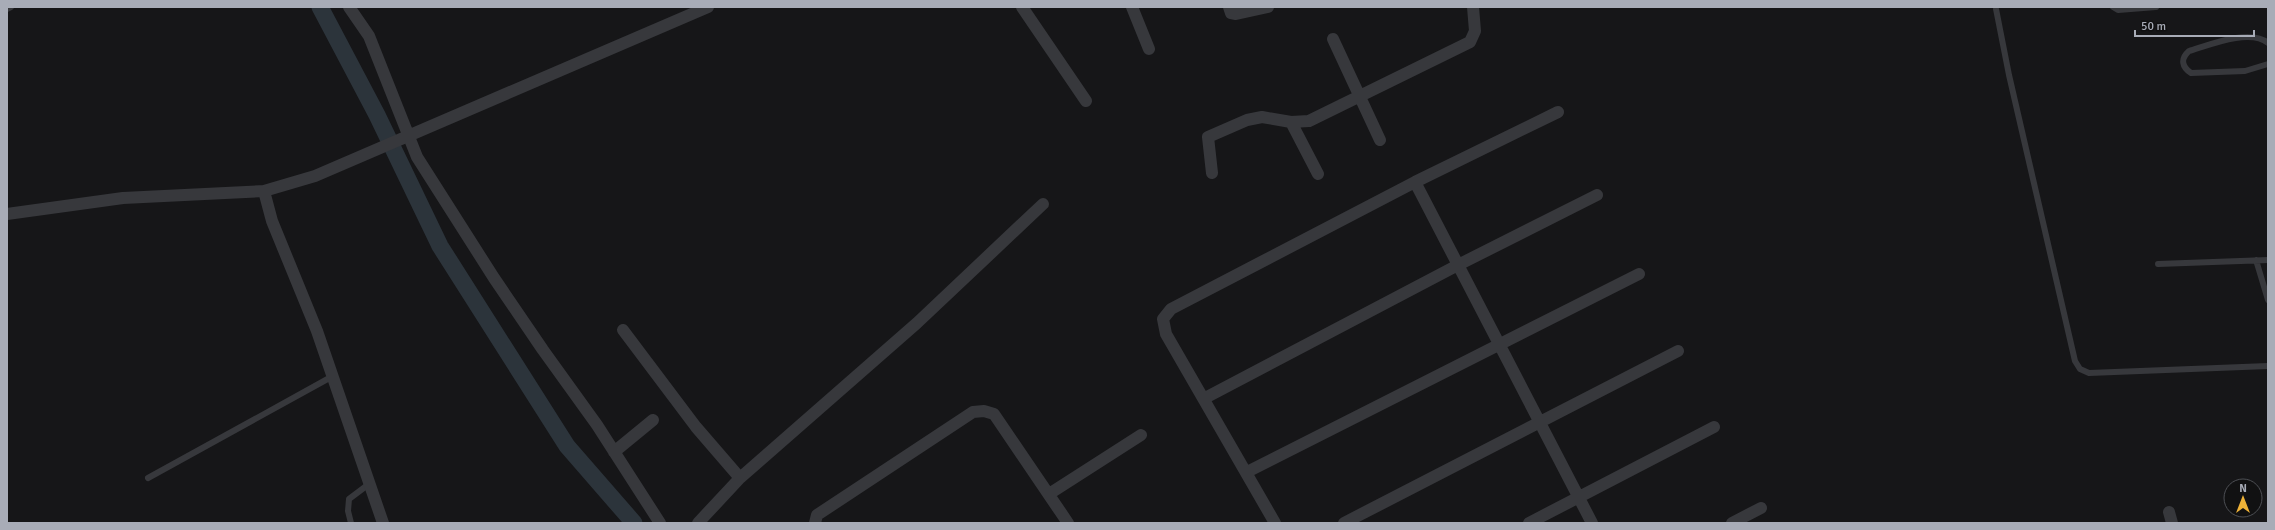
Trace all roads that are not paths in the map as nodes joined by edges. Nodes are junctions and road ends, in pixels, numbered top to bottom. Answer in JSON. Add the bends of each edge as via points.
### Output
{"nodes":[{"id":1,"x":11,"y":7,"type":"edge"},
{"id":2,"x":349,"y":7,"type":"edge"},
{"id":3,"x":708,"y":7,"type":"edge"},
{"id":4,"x":1022,"y":7,"type":"edge"},
{"id":5,"x":1132,"y":7,"type":"edge"},
{"id":6,"x":1229,"y":7,"type":"edge"},
{"id":7,"x":1267,"y":7,"type":"edge"},
{"id":8,"x":1473,"y":7,"type":"edge"},
{"id":9,"x":2113,"y":7,"type":"edge"},
{"id":10,"x":2156,"y":7,"type":"edge"},
{"id":11,"x":7,"y":9,"type":"edge"},
{"id":12,"x":1996,"y":9,"type":"dead end"},
{"id":13,"x":1333,"y":39,"type":"dead end"},
{"id":14,"x":2268,"y":43,"type":"edge"},
{"id":15,"x":1149,"y":49,"type":"dead end"},
{"id":16,"x":2268,"y":64,"type":"edge"},
{"id":17,"x":1362,"y":96,"type":"junction"},
{"id":18,"x":1086,"y":101,"type":"dead end"},
{"id":19,"x":1558,"y":112,"type":"dead end"},
{"id":20,"x":1291,"y":122,"type":"junction"},
{"id":21,"x":405,"y":138,"type":"junction"},
{"id":22,"x":1380,"y":140,"type":"dead end"},
{"id":23,"x":1212,"y":173,"type":"dead end"},
{"id":24,"x":1318,"y":174,"type":"dead end"},
{"id":25,"x":1415,"y":182,"type":"junction"},
{"id":26,"x":264,"y":190,"type":"junction"},
{"id":27,"x":1597,"y":195,"type":"dead end"},
{"id":28,"x":1043,"y":204,"type":"dead end"},
{"id":29,"x":7,"y":214,"type":"edge"},
{"id":30,"x":2256,"y":260,"type":"junction"},
{"id":31,"x":2268,"y":260,"type":"edge"},
{"id":32,"x":2158,"y":264,"type":"dead end"},
{"id":33,"x":1458,"y":265,"type":"junction"},
{"id":34,"x":1639,"y":274,"type":"dead end"},
{"id":35,"x":2268,"y":300,"type":"edge"},
{"id":36,"x":623,"y":330,"type":"dead end"},
{"id":37,"x":1499,"y":344,"type":"junction"},
{"id":38,"x":1678,"y":351,"type":"dead end"},
{"id":39,"x":2268,"y":366,"type":"edge"},
{"id":40,"x":333,"y":376,"type":"junction"},
{"id":41,"x":1205,"y":398,"type":"junction"},
{"id":42,"x":653,"y":420,"type":"dead end"},
{"id":43,"x":1539,"y":422,"type":"junction"},
{"id":44,"x":1714,"y":427,"type":"dead end"},
{"id":45,"x":1141,"y":436,"type":"dead end"},
{"id":46,"x":614,"y":452,"type":"junction"},
{"id":47,"x":1246,"y":472,"type":"junction"},
{"id":48,"x":148,"y":478,"type":"dead end"},
{"id":49,"x":740,"y":478,"type":"junction"},
{"id":50,"x":369,"y":484,"type":"junction"},
{"id":51,"x":1049,"y":494,"type":"junction"},
{"id":52,"x":1578,"y":497,"type":"junction"},
{"id":53,"x":1761,"y":508,"type":"dead end"},
{"id":54,"x":1065,"y":522,"type":"edge"},
{"id":55,"x":351,"y":523,"type":"edge"},
{"id":56,"x":383,"y":523,"type":"edge"},
{"id":57,"x":660,"y":523,"type":"edge"},
{"id":58,"x":698,"y":523,"type":"edge"},
{"id":59,"x":814,"y":523,"type":"edge"},
{"id":60,"x":1275,"y":523,"type":"edge"},
{"id":61,"x":1344,"y":523,"type":"edge"},
{"id":62,"x":1530,"y":523,"type":"edge"},
{"id":63,"x":1592,"y":523,"type":"edge"},
{"id":64,"x":1732,"y":523,"type":"edge"}],
"edges":[{"from":1,"to":11,"type":"lane"},
{"from":2,"to":21,"type":"street","via":[[369,36]]},
{"from":3,"to":21,"type":"street"},
{"from":4,"to":18,"type":"street"},
{"from":5,"to":15,"type":"street"},
{"from":6,"to":7,"type":"street","via":[[1231,13],[1236,14]]},
{"from":8,"to":17,"type":"street","via":[[1475,31],[1470,42]]},
{"from":9,"to":10,"type":"lane","via":[[2118,10]]},
{"from":12,"to":39,"type":"lane","via":[[2075,361],[2080,369],[2089,373]]},
{"from":13,"to":17,"type":"street"},
{"from":14,"to":16,"type":"lane","via":[[2259,38],[2246,36],[2221,41],[2189,51],[2185,54],[2183,63],[2191,73],[2246,71]]},
{"from":17,"to":20,"type":"street","via":[[1309,121]]},
{"from":17,"to":22,"type":"street"},
{"from":19,"to":25,"type":"street"},
{"from":20,"to":23,"type":"street","via":[[1262,117],[1214,133],[1208,137],[1207,143]]},
{"from":20,"to":24,"type":"street"},
{"from":21,"to":26,"type":"street","via":[[315,176]]},
{"from":21,"to":46,"type":"street","via":[[494,278]]},
{"from":25,"to":33,"type":"street"},
{"from":25,"to":41,"type":"street","via":[[1171,309],[1163,319],[1166,334]]},
{"from":26,"to":29,"type":"street","via":[[123,198]]},
{"from":26,"to":40,"type":"street","via":[[272,221],[318,330]]},
{"from":27,"to":33,"type":"street"},
{"from":28,"to":49,"type":"street","via":[[917,323]]},
{"from":30,"to":31,"type":"lane"},
{"from":30,"to":32,"type":"lane"},
{"from":30,"to":35,"type":"lane"},
{"from":33,"to":37,"type":"street"},
{"from":33,"to":41,"type":"street"},
{"from":34,"to":37,"type":"street"},
{"from":36,"to":49,"type":"street","via":[[696,427]]},
{"from":37,"to":43,"type":"street"},
{"from":37,"to":47,"type":"street"},
{"from":38,"to":43,"type":"street"},
{"from":40,"to":48,"type":"lane"},
{"from":40,"to":50,"type":"street"},
{"from":41,"to":47,"type":"street"},
{"from":42,"to":46,"type":"street"},
{"from":43,"to":52,"type":"street"},
{"from":43,"to":61,"type":"street"},
{"from":44,"to":52,"type":"street"},
{"from":45,"to":51,"type":"street"},
{"from":46,"to":57,"type":"street"},
{"from":47,"to":60,"type":"street"},
{"from":49,"to":58,"type":"street"},
{"from":50,"to":55,"type":"lane","via":[[349,499]]},
{"from":50,"to":56,"type":"street"},
{"from":51,"to":54,"type":"street"},
{"from":51,"to":59,"type":"street","via":[[994,414],[984,411],[973,412],[817,515]]},
{"from":52,"to":62,"type":"street"},
{"from":52,"to":63,"type":"street"},
{"from":53,"to":64,"type":"street"}]}
